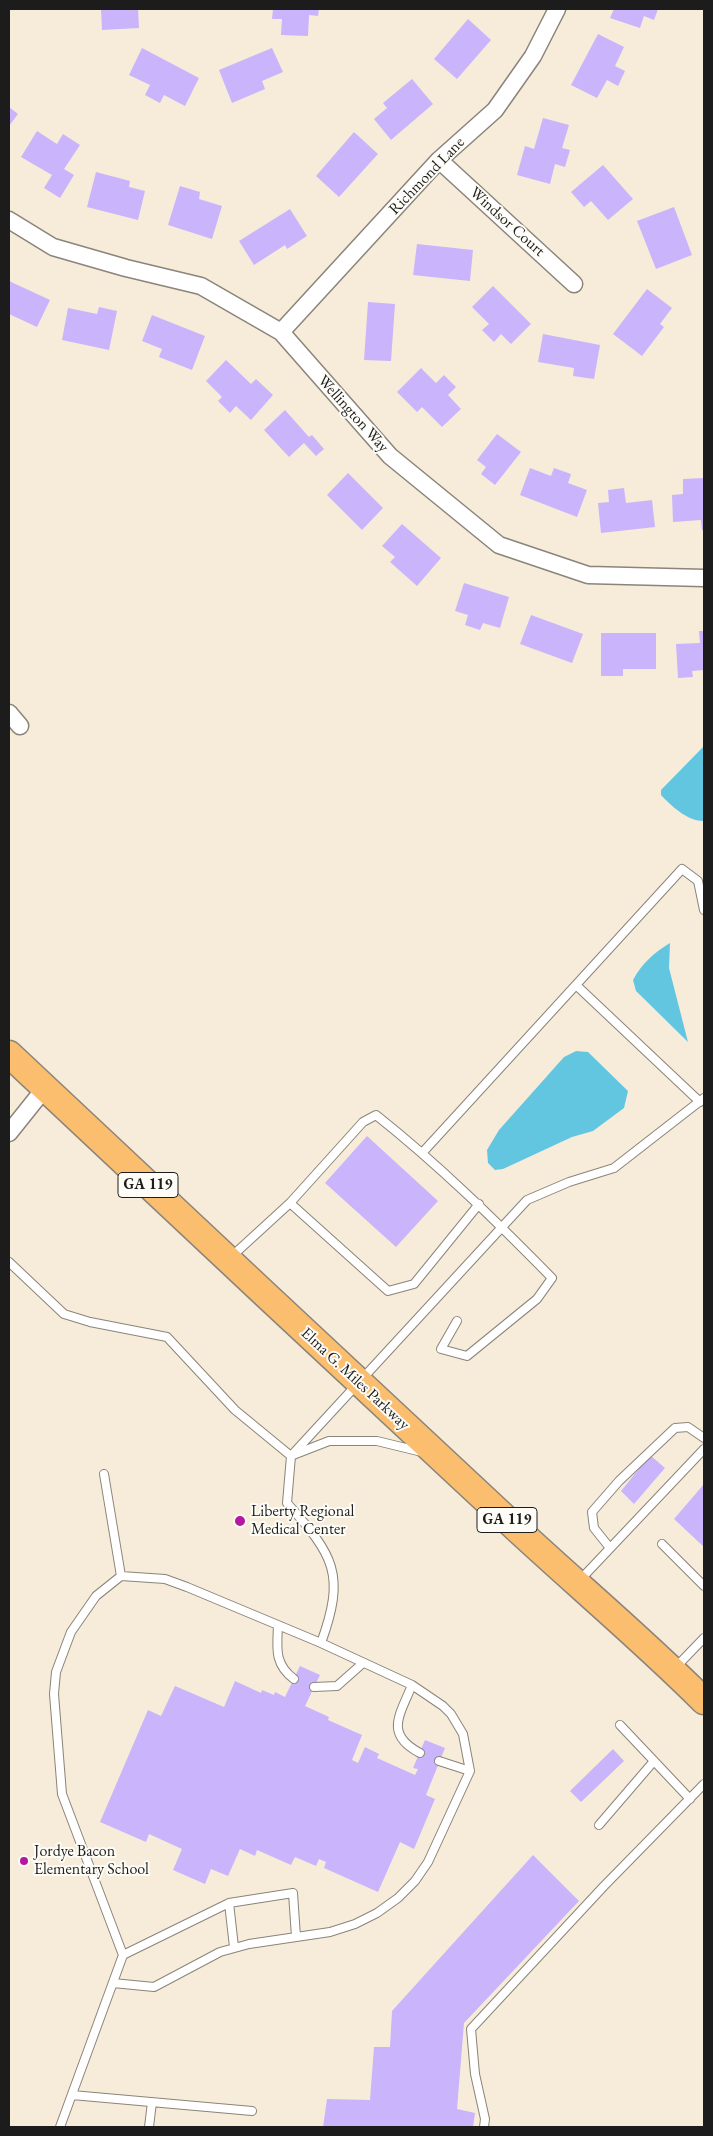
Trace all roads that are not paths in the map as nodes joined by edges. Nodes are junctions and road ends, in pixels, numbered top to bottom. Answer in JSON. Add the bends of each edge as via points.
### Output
{"nodes":[{"id":1,"x":557,"y":9,"type":"edge"},
{"id":2,"x":439,"y":160,"type":"junction"},
{"id":3,"x":9,"y":220,"type":"edge"},
{"id":4,"x":574,"y":284,"type":"dead end"},
{"id":5,"x":281,"y":332,"type":"junction"},
{"id":6,"x":704,"y":578,"type":"edge"},
{"id":7,"x":9,"y":713,"type":"edge"},
{"id":8,"x":20,"y":726,"type":"dead end"},
{"id":9,"x":704,"y":910,"type":"edge"},
{"id":10,"x":576,"y":985,"type":"junction"},
{"id":11,"x":9,"y":1054,"type":"edge"},
{"id":12,"x":45,"y":1088,"type":"junction"},
{"id":13,"x":702,"y":1100,"type":"edge"},
{"id":14,"x":9,"y":1133,"type":"edge"},
{"id":15,"x":423,"y":1152,"type":"junction"},
{"id":16,"x":290,"y":1203,"type":"junction"},
{"id":17,"x":479,"y":1204,"type":"junction"},
{"id":18,"x":502,"y":1227,"type":"junction"},
{"id":19,"x":228,"y":1260,"type":"junction"},
{"id":20,"x":9,"y":1262,"type":"edge"},
{"id":21,"x":456,"y":1321,"type":"dead end"},
{"id":22,"x":358,"y":1383,"type":"junction"},
{"id":23,"x":704,"y":1438,"type":"edge"},
{"id":24,"x":704,"y":1449,"type":"edge"},
{"id":25,"x":291,"y":1456,"type":"junction"},
{"id":26,"x":438,"y":1456,"type":"junction"},
{"id":27,"x":104,"y":1474,"type":"dead end"},
{"id":28,"x":662,"y":1544,"type":"dead end"},
{"id":29,"x":610,"y":1548,"type":"junction"},
{"id":30,"x":121,"y":1576,"type":"junction"},
{"id":31,"x":576,"y":1584,"type":"junction"},
{"id":32,"x":704,"y":1586,"type":"edge"},
{"id":33,"x":278,"y":1626,"type":"junction"},
{"id":34,"x":704,"y":1638,"type":"edge"},
{"id":35,"x":320,"y":1644,"type":"junction"},
{"id":36,"x":364,"y":1663,"type":"junction"},
{"id":37,"x":674,"y":1670,"type":"junction"},
{"id":38,"x":294,"y":1679,"type":"dead end"},
{"id":39,"x":412,"y":1685,"type":"junction"},
{"id":40,"x":314,"y":1687,"type":"dead end"},
{"id":41,"x":704,"y":1701,"type":"edge"},
{"id":42,"x":620,"y":1725,"type":"dead end"},
{"id":43,"x":420,"y":1752,"type":"dead end"},
{"id":44,"x":439,"y":1761,"type":"dead end"},
{"id":45,"x":654,"y":1761,"type":"junction"},
{"id":46,"x":470,"y":1771,"type":"junction"},
{"id":47,"x":704,"y":1784,"type":"edge"},
{"id":48,"x":690,"y":1799,"type":"junction"},
{"id":49,"x":598,"y":1825,"type":"dead end"},
{"id":50,"x":229,"y":1903,"type":"junction"},
{"id":51,"x":296,"y":1937,"type":"junction"},
{"id":52,"x":234,"y":1947,"type":"junction"},
{"id":53,"x":123,"y":1955,"type":"junction"},
{"id":54,"x":113,"y":1983,"type":"junction"},
{"id":55,"x":72,"y":2095,"type":"junction"},
{"id":56,"x":152,"y":2102,"type":"junction"},
{"id":57,"x":252,"y":2111,"type":"dead end"},
{"id":58,"x":60,"y":2127,"type":"edge"},
{"id":59,"x":149,"y":2127,"type":"edge"},
{"id":60,"x":484,"y":2127,"type":"edge"}],
"edges":[{"from":1,"to":2,"type":"street","name":"Richmond Lane","via":[[533,56],[495,110]]},
{"from":2,"to":4,"type":"street","name":"Windsor Court"},
{"from":2,"to":5,"type":"street","name":"Richmond Lane"},
{"from":3,"to":5,"type":"street","name":"Wellington Way","via":[[53,247],[201,286]]},
{"from":5,"to":6,"type":"street","name":"Wellington Way","via":[[390,456],[499,545],[588,575]]},
{"from":7,"to":8,"type":"street"},
{"from":9,"to":10,"type":"lane","via":[[698,880],[682,869]]},
{"from":10,"to":13,"type":"lane"},
{"from":10,"to":15,"type":"lane"},
{"from":11,"to":12,"type":"main road","name":"Elma G. Miles Parkway","number":"GA 119"},
{"from":12,"to":14,"type":"street"},
{"from":12,"to":19,"type":"main road","name":"Elma G. Miles Parkway","number":"GA 119"},
{"from":13,"to":18,"type":"lane","via":[[614,1168],[527,1200]]},
{"from":15,"to":16,"type":"lane","via":[[376,1115],[363,1122]]},
{"from":15,"to":17,"type":"lane"},
{"from":16,"to":17,"type":"lane","via":[[388,1290],[414,1284]]},
{"from":16,"to":19,"type":"lane"},
{"from":17,"to":18,"type":"lane"},
{"from":18,"to":21,"type":"lane","via":[[552,1278],[537,1299],[467,1356],[441,1349]]},
{"from":18,"to":22,"type":"lane"},
{"from":19,"to":22,"type":"main road","name":"Elma G. Miles Parkway","number":"GA 119"},
{"from":20,"to":25,"type":"lane","via":[[64,1314],[167,1337],[235,1410]]},
{"from":22,"to":25,"type":"lane"},
{"from":22,"to":26,"type":"main road","name":"Elma G. Miles Parkway","number":"GA 119"},
{"from":23,"to":29,"type":"lane","via":[[688,1427],[675,1428],[619,1481],[592,1512],[594,1528]]},
{"from":24,"to":29,"type":"lane"},
{"from":25,"to":26,"type":"lane","via":[[329,1440],[377,1441]]},
{"from":25,"to":35,"type":"lane","via":[[287,1503],[317,1537],[331,1569],[334,1600]]},
{"from":26,"to":31,"type":"main road","name":"Elma G. Miles Parkway","number":"GA 119"},
{"from":27,"to":30,"type":"lane"},
{"from":28,"to":32,"type":"lane"},
{"from":29,"to":31,"type":"lane"},
{"from":30,"to":33,"type":"lane","via":[[165,1579]]},
{"from":30,"to":53,"type":"lane","via":[[96,1596],[71,1632],[56,1672],[54,1694],[62,1794]]},
{"from":31,"to":37,"type":"main road","name":"Elma G. Miles Parkway","number":"GA 119"},
{"from":33,"to":35,"type":"lane"},
{"from":33,"to":38,"type":"lane","via":[[279,1663]]},
{"from":34,"to":37,"type":"lane"},
{"from":35,"to":36,"type":"lane"},
{"from":36,"to":39,"type":"lane"},
{"from":36,"to":40,"type":"lane","via":[[337,1686]]},
{"from":37,"to":41,"type":"main road","name":"Elma G. Miles Parkway","number":"GA 119"},
{"from":39,"to":43,"type":"lane","via":[[397,1727],[401,1740]]},
{"from":39,"to":46,"type":"lane","via":[[443,1706],[454,1718],[467,1747]]},
{"from":42,"to":45,"type":"lane"},
{"from":44,"to":46,"type":"lane"},
{"from":45,"to":48,"type":"lane"},
{"from":45,"to":49,"type":"lane"},
{"from":46,"to":51,"type":"lane","via":[[428,1862],[398,1898],[355,1924]]},
{"from":47,"to":48,"type":"lane"},
{"from":48,"to":60,"type":"lane","via":[[471,2029]]},
{"from":50,"to":51,"type":"lane","via":[[292,1892]]},
{"from":50,"to":52,"type":"lane"},
{"from":50,"to":53,"type":"lane"},
{"from":51,"to":52,"type":"lane"},
{"from":52,"to":54,"type":"lane","via":[[154,1987]]},
{"from":53,"to":54,"type":"lane"},
{"from":54,"to":55,"type":"lane"},
{"from":55,"to":56,"type":"lane"},
{"from":55,"to":58,"type":"lane"},
{"from":56,"to":57,"type":"lane"},
{"from":56,"to":59,"type":"lane"}]}
